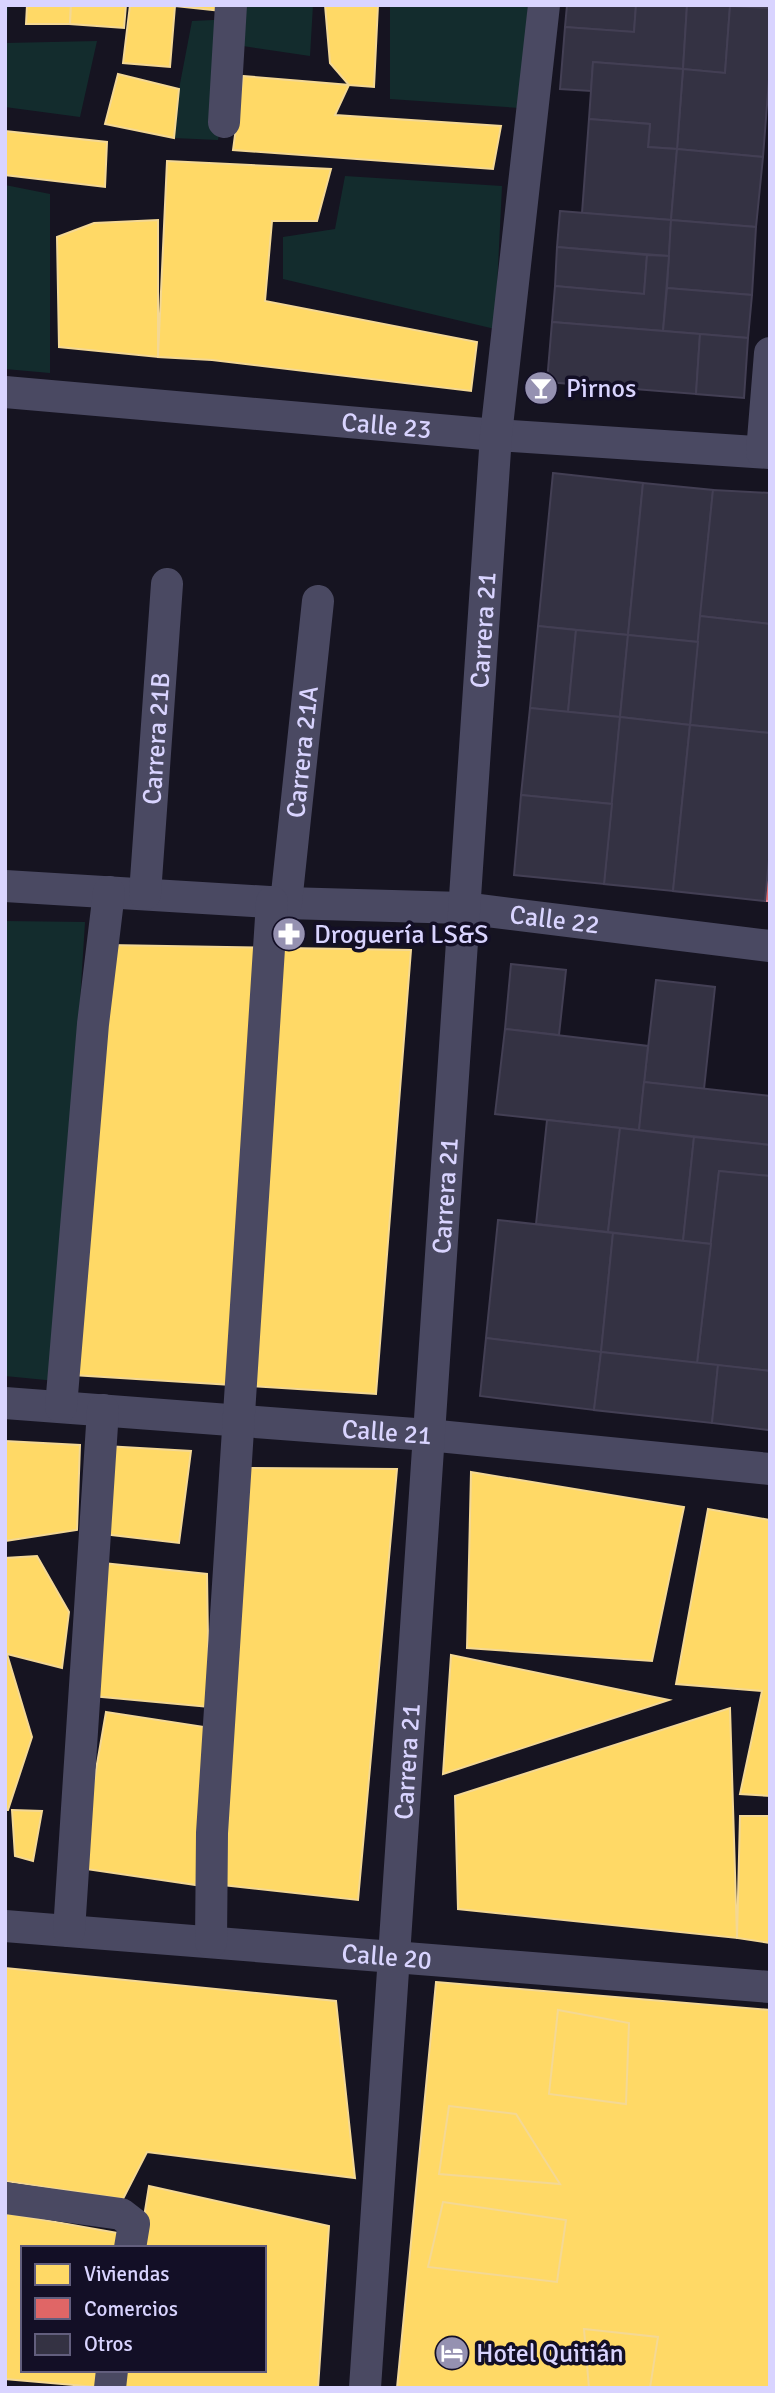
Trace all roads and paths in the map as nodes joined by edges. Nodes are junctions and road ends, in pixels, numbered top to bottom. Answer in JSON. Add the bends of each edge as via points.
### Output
{"nodes":[{"id":1,"x":231,"y":5,"type":"edge"},
{"id":2,"x":544,"y":5,"type":"edge"},
{"id":3,"x":224,"y":122,"type":"dead end"},
{"id":4,"x":770,"y":354,"type":"edge"},
{"id":5,"x":5,"y":392,"type":"edge"},
{"id":6,"x":496,"y":435,"type":"junction"},
{"id":7,"x":766,"y":453,"type":"edge"},
{"id":8,"x":167,"y":584,"type":"dead end"},
{"id":9,"x":318,"y":601,"type":"dead end"},
{"id":10,"x":5,"y":886,"type":"edge"},
{"id":11,"x":109,"y":892,"type":"junction"},
{"id":12,"x":145,"y":894,"type":"junction"},
{"id":13,"x":279,"y":903,"type":"junction"},
{"id":14,"x":464,"y":908,"type":"junction"},
{"id":15,"x":770,"y":946,"type":"edge"},
{"id":16,"x":5,"y":1403,"type":"edge"},
{"id":17,"x":61,"y":1407,"type":"junction"},
{"id":18,"x":103,"y":1410,"type":"junction"},
{"id":19,"x":239,"y":1421,"type":"junction"},
{"id":20,"x":428,"y":1435,"type":"junction"},
{"id":21,"x":770,"y":1469,"type":"edge"},
{"id":22,"x":5,"y":1926,"type":"edge"},
{"id":23,"x":69,"y":1931,"type":"junction"},
{"id":24,"x":211,"y":1942,"type":"junction"},
{"id":25,"x":394,"y":1956,"type":"junction"},
{"id":26,"x":770,"y":1987,"type":"edge"},
{"id":27,"x":5,"y":2198,"type":"edge"},
{"id":28,"x":130,"y":2246,"type":"edge"},
{"id":29,"x":365,"y":2388,"type":"edge"}],
"edges":[{"from":1,"to":3,"type":"street"},
{"from":2,"to":6,"type":"street","name":"Carrera 21"},
{"from":4,"to":7,"type":"street"},
{"from":5,"to":6,"type":"street","name":"Calle 23"},
{"from":6,"to":7,"type":"street","name":"Calle 23"},
{"from":6,"to":14,"type":"street","name":"Carrera 21"},
{"from":8,"to":12,"type":"street","name":"Carrera 21B"},
{"from":9,"to":13,"type":"street","name":"Carrera 21A"},
{"from":10,"to":11,"type":"street","name":"Calle 22"},
{"from":11,"to":12,"type":"street","name":"Calle 22"},
{"from":11,"to":17,"type":"street","via":[[93,1024]]},
{"from":12,"to":13,"type":"street","name":"Calle 22"},
{"from":13,"to":14,"type":"street","name":"Calle 22"},
{"from":13,"to":19,"type":"street","name":"Carrera 21A","via":[[250,1211]]},
{"from":14,"to":15,"type":"street","name":"Calle 22"},
{"from":14,"to":20,"type":"street","name":"Carrera 21"},
{"from":16,"to":17,"type":"street","name":"Calle 21"},
{"from":17,"to":18,"type":"street","name":"Calle 21"},
{"from":18,"to":19,"type":"street","name":"Calle 21"},
{"from":18,"to":23,"type":"street"},
{"from":19,"to":20,"type":"street","name":"Calle 21"},
{"from":19,"to":24,"type":"street","name":"Carrera 21A","via":[[212,1833]]},
{"from":20,"to":21,"type":"street","name":"Calle 21"},
{"from":20,"to":25,"type":"street","name":"Carrera 21"},
{"from":22,"to":23,"type":"street","name":"Calle 20"},
{"from":23,"to":24,"type":"street","name":"Calle 20"},
{"from":24,"to":25,"type":"street","name":"Calle 20"},
{"from":25,"to":26,"type":"street","name":"Calle 20"},
{"from":25,"to":29,"type":"street","name":"Carrera 21"},
{"from":27,"to":28,"type":"street","via":[[121,2214],[134,2224]]}]}
